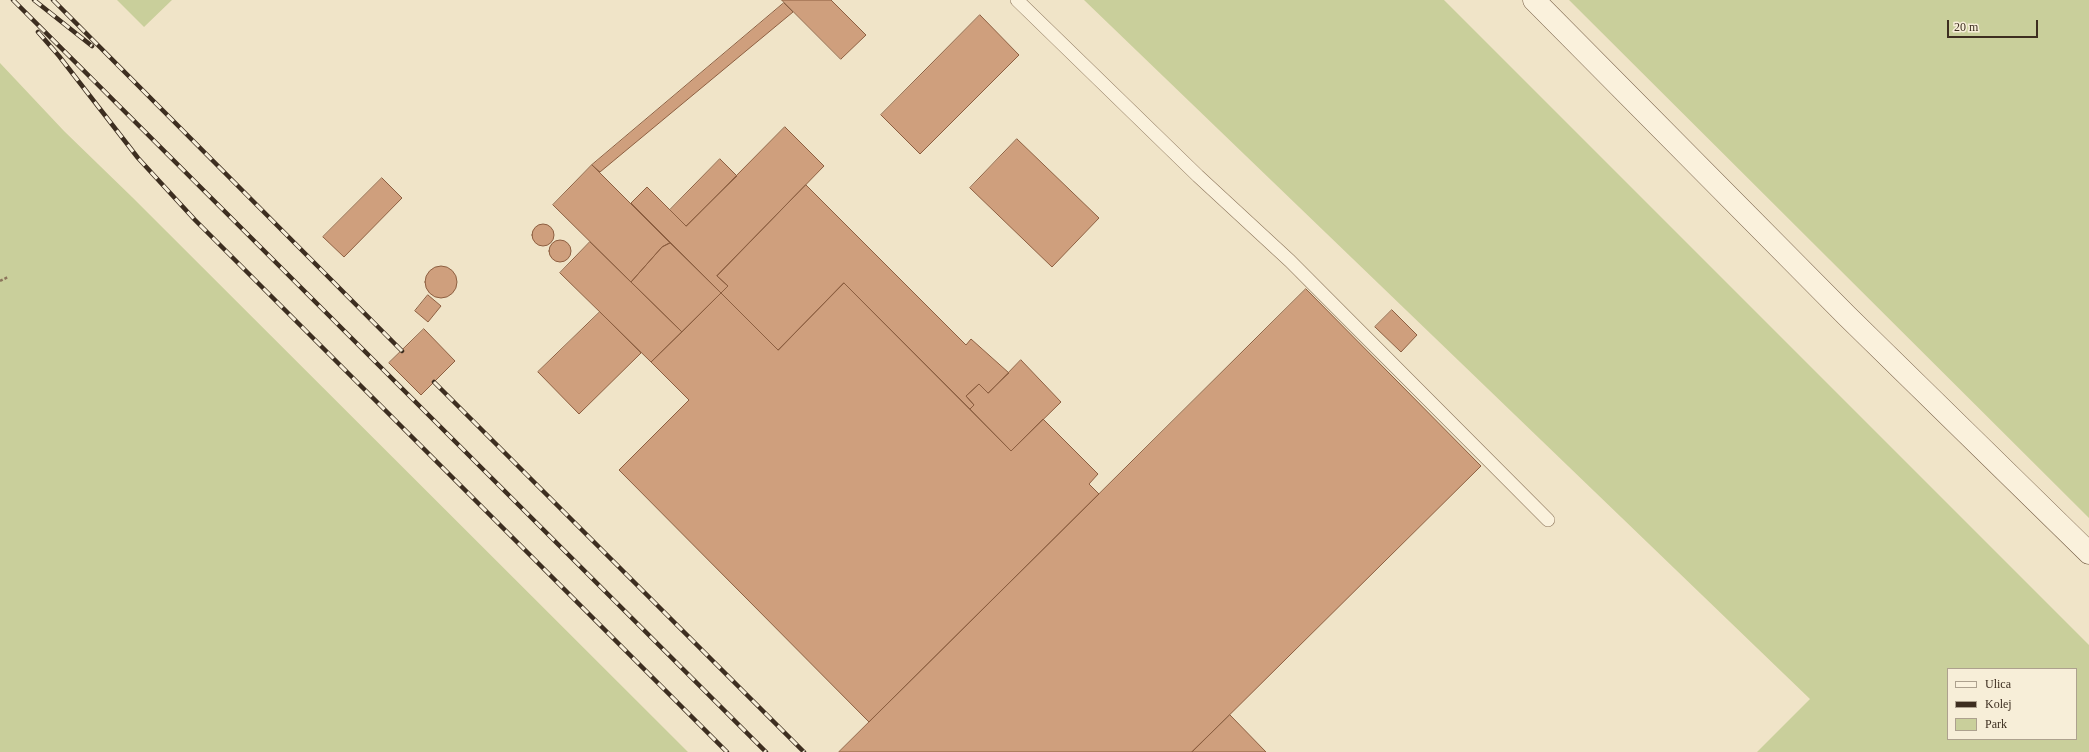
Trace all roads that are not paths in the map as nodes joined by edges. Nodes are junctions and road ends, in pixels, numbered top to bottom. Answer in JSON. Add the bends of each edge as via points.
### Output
{"nodes":[{"id":1,"x":1017,"y":0,"type":"edge"},
{"id":2,"x":1534,"y":0,"type":"edge"},
{"id":3,"x":1548,"y":520,"type":"dead end"},
{"id":4,"x":2089,"y":553,"type":"edge"}],
"edges":[{"from":1,"to":3,"type":"lane","via":[[1198,176],[1290,261]]},
{"from":2,"to":4,"type":"main road","via":[[1847,316]]}]}
